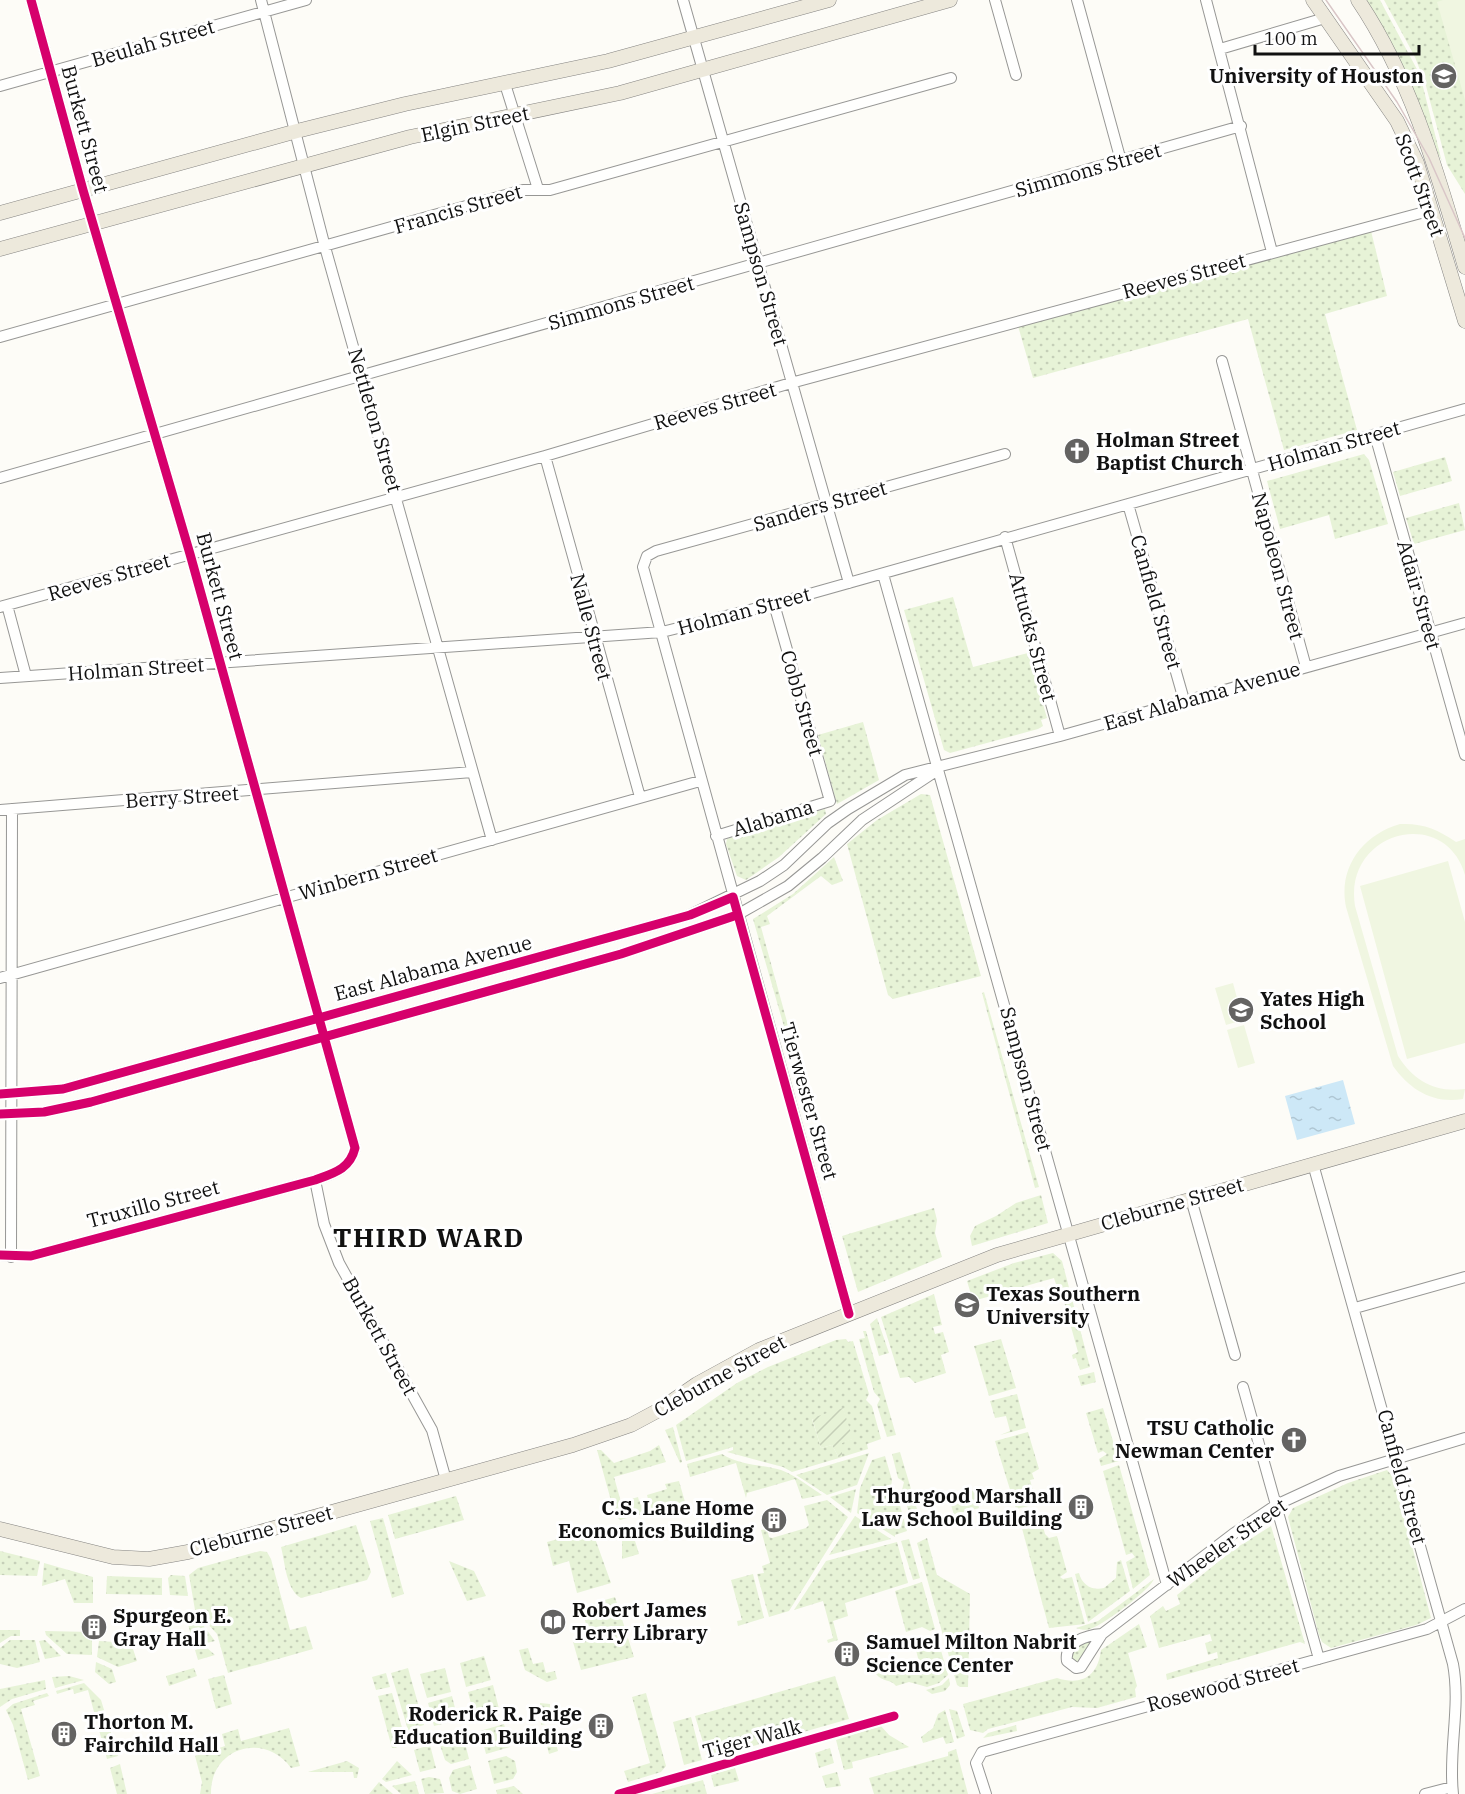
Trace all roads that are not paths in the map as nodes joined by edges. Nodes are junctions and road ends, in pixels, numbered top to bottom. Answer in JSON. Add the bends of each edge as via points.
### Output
{"nodes":[{"id":1,"x":31,"y":0,"type":"edge"},
{"id":2,"x":261,"y":0,"type":"edge"},
{"id":3,"x":306,"y":0,"type":"edge"},
{"id":4,"x":683,"y":0,"type":"edge"},
{"id":5,"x":829,"y":0,"type":"edge"},
{"id":6,"x":950,"y":0,"type":"edge"},
{"id":7,"x":995,"y":0,"type":"edge"},
{"id":8,"x":1077,"y":0,"type":"edge"},
{"id":9,"x":1206,"y":0,"type":"edge"},
{"id":10,"x":1312,"y":0,"type":"edge"},
{"id":11,"x":1358,"y":0,"type":"edge"},
{"id":12,"x":924,"y":3,"type":"edge"},
{"id":13,"x":264,"y":11,"type":"junction"},
{"id":14,"x":1325,"y":18,"type":"junction"},
{"id":15,"x":694,"y":38,"type":"junction"},
{"id":16,"x":1220,"y":49,"type":"junction"},
{"id":17,"x":703,"y":71,"type":"junction"},
{"id":18,"x":51,"y":72,"type":"junction"},
{"id":19,"x":1016,"y":75,"type":"dead end"},
{"id":20,"x":951,"y":78,"type":"dead end"},
{"id":21,"x":505,"y":84,"type":"junction"},
{"id":22,"x":0,"y":86,"type":"edge"},
{"id":23,"x":514,"y":115,"type":"junction"},
{"id":24,"x":1241,"y":126,"type":"junction"},
{"id":25,"x":297,"y":131,"type":"junction"},
{"id":26,"x":724,"y":143,"type":"junction"},
{"id":27,"x":1121,"y":161,"type":"junction"},
{"id":28,"x":305,"y":164,"type":"junction"},
{"id":29,"x":538,"y":189,"type":"junction"},
{"id":30,"x":83,"y":190,"type":"junction"},
{"id":31,"x":1432,"y":210,"type":"junction"},
{"id":32,"x":0,"y":213,"type":"edge"},
{"id":33,"x":93,"y":223,"type":"junction"},
{"id":34,"x":325,"y":247,"type":"junction"},
{"id":35,"x":0,"y":249,"type":"edge"},
{"id":36,"x":1272,"y":252,"type":"junction"},
{"id":37,"x":759,"y":264,"type":"junction"},
{"id":38,"x":1465,"y":267,"type":"edge"},
{"id":39,"x":116,"y":303,"type":"junction"},
{"id":40,"x":1465,"y":321,"type":"edge"},
{"id":41,"x":0,"y":337,"type":"edge"},
{"id":42,"x":1222,"y":361,"type":"dead end"},
{"id":43,"x":362,"y":377,"type":"junction"},
{"id":44,"x":791,"y":383,"type":"junction"},
{"id":45,"x":1465,"y":409,"type":"edge"},
{"id":46,"x":156,"y":435,"type":"junction"},
{"id":47,"x":1374,"y":435,"type":"junction"},
{"id":48,"x":1005,"y":454,"type":"dead end"},
{"id":49,"x":545,"y":456,"type":"junction"},
{"id":50,"x":1252,"y":469,"type":"junction"},
{"id":51,"x":0,"y":478,"type":"edge"},
{"id":52,"x":396,"y":496,"type":"junction"},
{"id":53,"x":825,"y":504,"type":"junction"},
{"id":54,"x":1128,"y":504,"type":"junction"},
{"id":55,"x":1005,"y":537,"type":"junction"},
{"id":56,"x":190,"y":554,"type":"junction"},
{"id":57,"x":644,"y":567,"type":"joint"},
{"id":58,"x":883,"y":574,"type":"junction"},
{"id":59,"x":849,"y":583,"type":"junction"},
{"id":60,"x":774,"y":604,"type":"junction"},
{"id":61,"x":4,"y":606,"type":"edge"},
{"id":62,"x":1465,"y":623,"type":"edge"},
{"id":63,"x":662,"y":632,"type":"junction"},
{"id":64,"x":1429,"y":633,"type":"junction"},
{"id":65,"x":593,"y":637,"type":"junction"},
{"id":66,"x":438,"y":648,"type":"junction"},
{"id":67,"x":220,"y":664,"type":"junction"},
{"id":68,"x":1306,"y":667,"type":"junction"},
{"id":69,"x":26,"y":676,"type":"junction"},
{"id":70,"x":0,"y":678,"type":"edge"},
{"id":71,"x":1184,"y":700,"type":"junction"},
{"id":72,"x":1060,"y":736,"type":"junction"},
{"id":73,"x":1465,"y":755,"type":"edge"},
{"id":74,"x":939,"y":769,"type":"junction"},
{"id":75,"x":472,"y":771,"type":"junction"},
{"id":76,"x":700,"y":781,"type":"junction"},
{"id":77,"x":255,"y":791,"type":"junction"},
{"id":78,"x":640,"y":797,"type":"junction"},
{"id":79,"x":830,"y":801,"type":"joint"},
{"id":80,"x":12,"y":809,"type":"junction"},
{"id":81,"x":0,"y":810,"type":"edge"},
{"id":82,"x":716,"y":836,"type":"junction"},
{"id":83,"x":492,"y":840,"type":"junction"},
{"id":84,"x":285,"y":897,"type":"junction"},
{"id":85,"x":733,"y":897,"type":"junction"},
{"id":86,"x":737,"y":915,"type":"junction"},
{"id":87,"x":13,"y":974,"type":"junction"},
{"id":88,"x":0,"y":978,"type":"edge"},
{"id":89,"x":320,"y":1017,"type":"junction"},
{"id":90,"x":325,"y":1039,"type":"junction"},
{"id":91,"x":165,"y":1061,"type":"junction"},
{"id":92,"x":171,"y":1081,"type":"junction"},
{"id":93,"x":0,"y":1094,"type":"edge"},
{"id":94,"x":12,"y":1094,"type":"junction"},
{"id":95,"x":0,"y":1114,"type":"edge"},
{"id":96,"x":12,"y":1114,"type":"junction"},
{"id":97,"x":1465,"y":1121,"type":"edge"},
{"id":98,"x":1313,"y":1164,"type":"junction"},
{"id":99,"x":315,"y":1180,"type":"junction"},
{"id":100,"x":1191,"y":1199,"type":"junction"},
{"id":101,"x":1068,"y":1233,"type":"junction"},
{"id":102,"x":5,"y":1256,"type":"edge"},
{"id":103,"x":1465,"y":1277,"type":"edge"},
{"id":104,"x":1355,"y":1308,"type":"junction"},
{"id":105,"x":849,"y":1314,"type":"junction"},
{"id":106,"x":1235,"y":1355,"type":"dead end"},
{"id":107,"x":1243,"y":1387,"type":"dead end"},
{"id":108,"x":1465,"y":1438,"type":"edge"},
{"id":109,"x":1397,"y":1457,"type":"junction"},
{"id":110,"x":446,"y":1480,"type":"junction"},
{"id":111,"x":1276,"y":1505,"type":"junction"},
{"id":112,"x":0,"y":1529,"type":"edge"},
{"id":113,"x":1167,"y":1585,"type":"junction"},
{"id":114,"x":1465,"y":1609,"type":"edge"},
{"id":115,"x":1442,"y":1622,"type":"junction"},
{"id":116,"x":1102,"y":1634,"type":"dead end"},
{"id":117,"x":1319,"y":1659,"type":"junction"},
{"id":118,"x":1452,"y":1790,"type":"edge"},
{"id":119,"x":986,"y":1794,"type":"edge"},
{"id":120,"x":1425,"y":1794,"type":"edge"}],
"edges":[{"from":1,"to":18,"type":"street","name":"Burkett Street"},
{"from":2,"to":13,"type":"street","name":"Nettleton Street"},
{"from":3,"to":13,"type":"street","name":"Beulah Street"},
{"from":4,"to":15,"type":"street","name":"Sampson Street"},
{"from":5,"to":15,"type":"main road","name":"Elgin Street"},
{"from":6,"to":12,"type":"main road","name":"Elgin Street"},
{"from":7,"to":19,"type":"street"},
{"from":8,"to":27,"type":"street"},
{"from":9,"to":16,"type":"street"},
{"from":10,"to":14,"type":"main road","name":"Scott Street"},
{"from":11,"to":38,"type":"main road","name":"Scott Street","via":[[1398,69]]},
{"from":12,"to":17,"type":"main road","name":"Elgin Street"},
{"from":13,"to":18,"type":"street","name":"Beulah Street"},
{"from":13,"to":25,"type":"street","name":"Nettleton Street"},
{"from":14,"to":16,"type":"street"},
{"from":14,"to":31,"type":"main road","name":"Scott Street","via":[[1397,121],[1417,163]]},
{"from":15,"to":17,"type":"street","name":"Sampson Street"},
{"from":15,"to":21,"type":"main road","name":"Elgin Street"},
{"from":16,"to":24,"type":"street"},
{"from":17,"to":23,"type":"main road","name":"Elgin Street"},
{"from":17,"to":26,"type":"street","name":"Sampson Street"},
{"from":18,"to":22,"type":"street","name":"Beulah Street"},
{"from":18,"to":30,"type":"street","name":"Burkett Street"},
{"from":20,"to":26,"type":"street","name":"Francis Street"},
{"from":21,"to":23,"type":"street"},
{"from":21,"to":25,"type":"main road","name":"Elgin Street"},
{"from":23,"to":28,"type":"main road","name":"Elgin Street"},
{"from":23,"to":29,"type":"street"},
{"from":24,"to":27,"type":"street","name":"Simmons Street"},
{"from":24,"to":36,"type":"street"},
{"from":25,"to":28,"type":"street","name":"Nettleton Street"},
{"from":25,"to":30,"type":"main road","name":"Elgin Street"},
{"from":26,"to":29,"type":"street","name":"Francis Street","via":[[550,190]]},
{"from":26,"to":37,"type":"street","name":"Sampson Street"},
{"from":27,"to":37,"type":"street","name":"Simmons Street"},
{"from":28,"to":33,"type":"main road","name":"Elgin Street"},
{"from":28,"to":34,"type":"street","name":"Nettleton Street"},
{"from":29,"to":34,"type":"street","name":"Francis Street"},
{"from":30,"to":32,"type":"main road","name":"Elgin Street"},
{"from":30,"to":33,"type":"street","name":"Burkett Street"},
{"from":31,"to":36,"type":"street","name":"Reeves Street"},
{"from":31,"to":40,"type":"main road","name":"Scott Street"},
{"from":33,"to":35,"type":"main road","name":"Elgin Street"},
{"from":33,"to":39,"type":"street","name":"Burkett Street"},
{"from":34,"to":39,"type":"street","name":"Francis Street"},
{"from":34,"to":43,"type":"street","name":"Nettleton Street"},
{"from":36,"to":44,"type":"street","name":"Reeves Street"},
{"from":37,"to":43,"type":"street","name":"Simmons Street"},
{"from":37,"to":44,"type":"street","name":"Sampson Street"},
{"from":39,"to":41,"type":"street","name":"Francis Street"},
{"from":39,"to":46,"type":"street","name":"Burkett Street"},
{"from":42,"to":50,"type":"street","name":"Napoleon Street"},
{"from":43,"to":46,"type":"street","name":"Simmons Street"},
{"from":43,"to":52,"type":"street","name":"Nettleton Street"},
{"from":44,"to":49,"type":"street","name":"Reeves Street"},
{"from":44,"to":53,"type":"street","name":"Sampson Street"},
{"from":45,"to":47,"type":"street","name":"Holman Street"},
{"from":46,"to":51,"type":"street","name":"Simmons Street"},
{"from":46,"to":56,"type":"street","name":"Burkett Street"},
{"from":47,"to":50,"type":"street","name":"Holman Street"},
{"from":47,"to":64,"type":"street","name":"Adair Street"},
{"from":48,"to":53,"type":"street","name":"Sanders Street"},
{"from":49,"to":52,"type":"street","name":"Reeves Street"},
{"from":49,"to":65,"type":"street","name":"Nalle Street"},
{"from":50,"to":54,"type":"street","name":"Holman Street"},
{"from":50,"to":68,"type":"street","name":"Napoleon Street"},
{"from":52,"to":56,"type":"street","name":"Reeves Street"},
{"from":52,"to":66,"type":"street","name":"Nettleton Street"},
{"from":53,"to":57,"type":"street","name":"Sanders Street","via":[[656,551],[647,556]]},
{"from":53,"to":59,"type":"street","name":"Sampson Street"},
{"from":54,"to":55,"type":"street","name":"Holman Street"},
{"from":54,"to":71,"type":"street","name":"Canfield Street"},
{"from":55,"to":58,"type":"street","name":"Holman Street"},
{"from":55,"to":72,"type":"street","name":"Attucks Street"},
{"from":56,"to":61,"type":"street","name":"Reeves Street"},
{"from":56,"to":67,"type":"street","name":"Burkett Street"},
{"from":57,"to":63,"type":"street","name":"Tierwester Street"},
{"from":58,"to":59,"type":"street","name":"Holman Street"},
{"from":58,"to":74,"type":"street","name":"Sampson Street"},
{"from":59,"to":60,"type":"street","name":"Holman Street"},
{"from":60,"to":63,"type":"street","name":"Holman Street"},
{"from":60,"to":79,"type":"street","name":"Cobb Street"},
{"from":61,"to":69,"type":"street"},
{"from":62,"to":64,"type":"street","name":"East Alabama Avenue"},
{"from":63,"to":65,"type":"street","name":"Holman Street"},
{"from":63,"to":76,"type":"street","name":"Tierwester Street"},
{"from":64,"to":68,"type":"street","name":"East Alabama Avenue"},
{"from":64,"to":73,"type":"street","name":"Adair Street"},
{"from":65,"to":66,"type":"street","name":"Holman Street"},
{"from":65,"to":78,"type":"street","name":"Nalle Street"},
{"from":66,"to":67,"type":"street","name":"Holman Street"},
{"from":66,"to":75,"type":"street","name":"Nettleton Street"},
{"from":67,"to":69,"type":"street","name":"Holman Street"},
{"from":67,"to":77,"type":"street","name":"Burkett Street"},
{"from":68,"to":71,"type":"street","name":"East Alabama Avenue"},
{"from":69,"to":70,"type":"street","name":"Holman Street"},
{"from":71,"to":72,"type":"street","name":"East Alabama Avenue"},
{"from":72,"to":74,"type":"street","name":"East Alabama Avenue"},
{"from":74,"to":85,"type":"street","name":"East Alabama Avenue","via":[[905,775],[875,791],[828,823],[784,865]]},
{"from":74,"to":86,"type":"street","name":"East Alabama Avenue","via":[[862,820],[788,886]]},
{"from":74,"to":101,"type":"street","name":"Sampson Street"},
{"from":75,"to":77,"type":"street","name":"Berry Street"},
{"from":75,"to":83,"type":"street","name":"Nettleton Street"},
{"from":76,"to":78,"type":"street","name":"Winbern Street"},
{"from":76,"to":82,"type":"street","name":"Tierwester Street"},
{"from":77,"to":80,"type":"street","name":"Berry Street"},
{"from":77,"to":84,"type":"street","name":"Burkett Street"},
{"from":78,"to":83,"type":"street","name":"Winbern Street"},
{"from":79,"to":82,"type":"street","name":"Alabama"},
{"from":80,"to":81,"type":"street","name":"Berry Street"},
{"from":80,"to":87,"type":"street"},
{"from":82,"to":85,"type":"street","name":"Tierwester Street"},
{"from":83,"to":84,"type":"street","name":"Winbern Street"},
{"from":84,"to":87,"type":"street","name":"Winbern Street"},
{"from":84,"to":89,"type":"street","name":"Burkett Street"},
{"from":85,"to":86,"type":"street","name":"Tierwester Street"},
{"from":85,"to":89,"type":"street","name":"East Alabama Avenue","via":[[690,915]]},
{"from":86,"to":90,"type":"street","name":"East Alabama Avenue","via":[[621,954]]},
{"from":86,"to":105,"type":"street","name":"Tierwester Street"},
{"from":87,"to":88,"type":"street","name":"Winbern Street"},
{"from":87,"to":94,"type":"street"},
{"from":89,"to":90,"type":"street","name":"Burkett Street"},
{"from":89,"to":91,"type":"street","name":"East Alabama Avenue"},
{"from":90,"to":92,"type":"street","name":"East Alabama Avenue"},
{"from":90,"to":99,"type":"street","name":"Burkett Street","via":[[356,1148],[352,1160],[340,1171]]},
{"from":91,"to":92,"type":"street"},
{"from":91,"to":94,"type":"street","name":"East Alabama Avenue","via":[[63,1089]]},
{"from":92,"to":96,"type":"street","name":"East Alabama Avenue","via":[[44,1112]]},
{"from":93,"to":94,"type":"street","name":"East Alabama Avenue"},
{"from":94,"to":96,"type":"street"},
{"from":95,"to":96,"type":"street","name":"East Alabama Avenue"},
{"from":96,"to":102,"type":"street"},
{"from":97,"to":98,"type":"main road","name":"Cleburne Street"},
{"from":98,"to":100,"type":"main road","name":"Cleburne Street"},
{"from":98,"to":104,"type":"street","name":"Canfield Street"},
{"from":99,"to":102,"type":"street","name":"Truxillo Street","via":[[31,1256]]},
{"from":99,"to":110,"type":"street","name":"Burkett Street","via":[[324,1224],[339,1263],[432,1430]]},
{"from":100,"to":101,"type":"main road","name":"Cleburne Street"},
{"from":100,"to":106,"type":"street"},
{"from":101,"to":105,"type":"main road","name":"Cleburne Street","via":[[997,1255]]},
{"from":101,"to":113,"type":"street","name":"Sampson Street"},
{"from":103,"to":104,"type":"street"},
{"from":104,"to":109,"type":"street","name":"Canfield Street"},
{"from":105,"to":110,"type":"main road","name":"Cleburne Street","via":[[759,1350],[630,1425]]},
{"from":107,"to":111,"type":"street"},
{"from":108,"to":109,"type":"street","name":"Wheeler Street"},
{"from":109,"to":111,"type":"street","name":"Wheeler Street","via":[[1339,1476]]},
{"from":109,"to":115,"type":"street","name":"Canfield Street"},
{"from":110,"to":112,"type":"main road","name":"Cleburne Street","via":[[188,1552],[149,1559],[113,1557]]},
{"from":111,"to":113,"type":"street","name":"Wheeler Street"},
{"from":111,"to":117,"type":"street"},
{"from":113,"to":116,"type":"street","name":"Wheeler Street"},
{"from":114,"to":115,"type":"street","name":"Rosewood Street"},
{"from":115,"to":117,"type":"street","name":"Rosewood Street"},
{"from":115,"to":118,"type":"street","name":"Canfield Street","via":[[1457,1685]]},
{"from":117,"to":119,"type":"street","name":"Rosewood Street","via":[[986,1750],[979,1754],[976,1763]]},
{"from":118,"to":120,"type":"street"}]}
